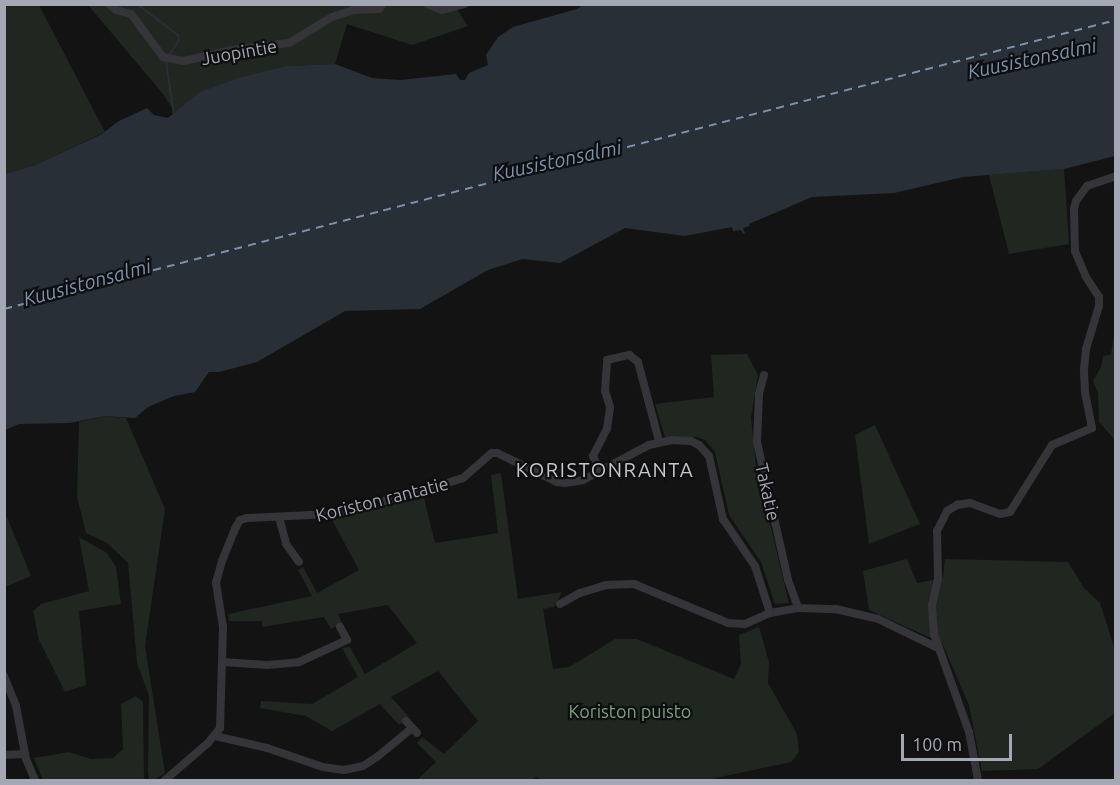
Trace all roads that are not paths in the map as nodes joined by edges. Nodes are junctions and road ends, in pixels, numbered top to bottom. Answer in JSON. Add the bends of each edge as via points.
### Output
{"nodes":[{"id":1,"x":109,"y":4,"type":"edge"},
{"id":2,"x":383,"y":4,"type":"edge"},
{"id":3,"x":427,"y":4,"type":"edge"},
{"id":4,"x":465,"y":4,"type":"edge"},
{"id":5,"x":1116,"y":176,"type":"edge"},
{"id":6,"x":764,"y":375,"type":"dead end"},
{"id":7,"x":659,"y":441,"type":"junction"},
{"id":8,"x":601,"y":471,"type":"junction"},
{"id":9,"x":279,"y":517,"type":"junction"},
{"id":10,"x":299,"y":562,"type":"dead end"},
{"id":11,"x":560,"y":604,"type":"dead end"},
{"id":12,"x":798,"y":608,"type":"junction"},
{"id":13,"x":770,"y":613,"type":"junction"},
{"id":14,"x":340,"y":627,"type":"dead end"},
{"id":15,"x":938,"y":648,"type":"junction"},
{"id":16,"x":223,"y":662,"type":"junction"},
{"id":17,"x":4,"y":676,"type":"edge"},
{"id":18,"x":406,"y":721,"type":"dead end"},
{"id":19,"x":215,"y":736,"type":"junction"},
{"id":20,"x":25,"y":754,"type":"junction"},
{"id":21,"x":4,"y":755,"type":"edge"},
{"id":22,"x":34,"y":780,"type":"edge"},
{"id":23,"x":165,"y":780,"type":"edge"},
{"id":24,"x":978,"y":780,"type":"edge"}],
"edges":[{"from":1,"to":2,"type":"street","name":"Juopintie","via":[[131,14],[163,57],[184,61],[289,43],[332,17],[353,10],[379,9]]},
{"from":3,"to":4,"type":"street","via":[[442,10]]},
{"from":5,"to":15,"type":"street","via":[[1087,186],[1074,209],[1075,251],[1099,297],[1084,369],[1092,428],[1052,445],[1010,513],[1000,514],[969,503],[947,511],[936,538],[938,578],[932,620]]},
{"from":6,"to":12,"type":"street","name":"Takatie","via":[[757,442]]},
{"from":7,"to":8,"type":"street","name":"Koriston rantatie"},
{"from":7,"to":8,"type":"street","via":[[638,362],[628,355],[607,360],[607,429],[593,456]]},
{"from":7,"to":13,"type":"street","name":"Koriston rantatie","via":[[691,441],[709,456],[723,519],[756,566]]},
{"from":8,"to":9,"type":"street","name":"Koriston rantatie","via":[[583,480],[557,482],[492,453],[467,476],[435,487],[331,514]]},
{"from":9,"to":10,"type":"street","via":[[286,544]]},
{"from":9,"to":16,"type":"street","name":"Koriston rantatie","via":[[240,520],[226,550],[216,583],[223,617]]},
{"from":11,"to":13,"type":"street","via":[[594,588],[626,583],[728,623],[745,624]]},
{"from":12,"to":13,"type":"street"},
{"from":12,"to":15,"type":"street","via":[[863,613]]},
{"from":14,"to":16,"type":"street","via":[[347,640],[299,662]]},
{"from":15,"to":24,"type":"street","via":[[969,732]]},
{"from":16,"to":19,"type":"street","name":"Koriston rantatie","via":[[222,714]]},
{"from":17,"to":20,"type":"street","via":[[16,706]]},
{"from":18,"to":19,"type":"street","via":[[415,731],[363,766],[344,770]]},
{"from":19,"to":23,"type":"street"},
{"from":20,"to":21,"type":"street"},
{"from":20,"to":22,"type":"street"}]}
